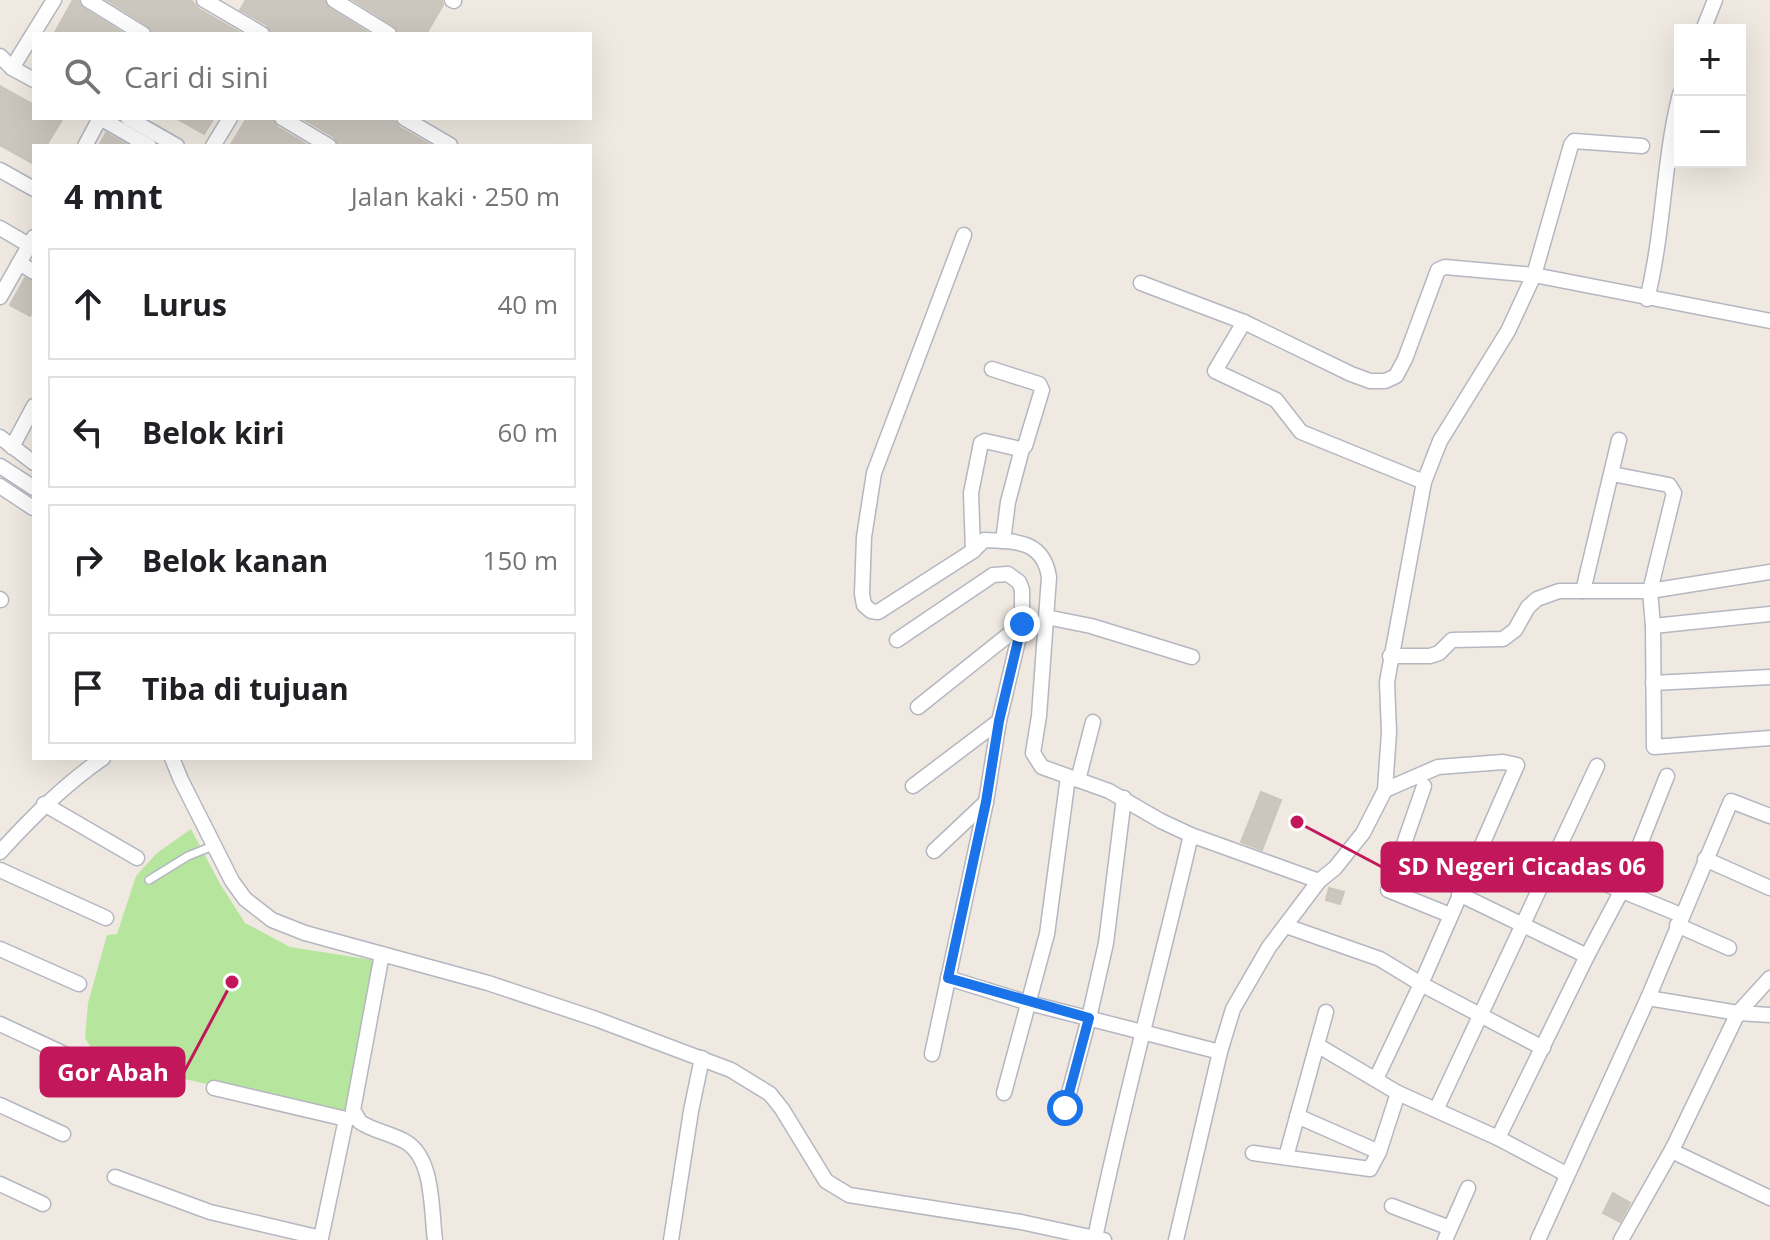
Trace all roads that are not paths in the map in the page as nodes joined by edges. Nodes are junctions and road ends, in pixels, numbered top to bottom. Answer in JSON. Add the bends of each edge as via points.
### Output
{"nodes":[{"id":1,"x":54,"y":0,"type":"edge"},
{"id":2,"x":88,"y":0,"type":"edge"},
{"id":3,"x":204,"y":0,"type":"edge"},
{"id":4,"x":334,"y":0,"type":"edge"},
{"id":5,"x":1715,"y":0,"type":"edge"},
{"id":6,"x":1705,"y":24,"type":"edge"},
{"id":7,"x":140,"y":32,"type":"edge"},
{"id":8,"x":259,"y":32,"type":"edge"},
{"id":9,"x":386,"y":32,"type":"edge"},
{"id":10,"x":8,"y":59,"type":"edge"},
{"id":11,"x":32,"y":64,"type":"edge"},
{"id":12,"x":32,"y":78,"type":"edge"},
{"id":13,"x":1680,"y":96,"type":"edge"},
{"id":14,"x":99,"y":120,"type":"edge"},
{"id":15,"x":104,"y":120,"type":"edge"},
{"id":16,"x":132,"y":120,"type":"edge"},
{"id":17,"x":229,"y":120,"type":"edge"},
{"id":18,"x":285,"y":120,"type":"edge"},
{"id":19,"x":407,"y":120,"type":"edge"},
{"id":20,"x":86,"y":144,"type":"edge"},
{"id":21,"x":146,"y":144,"type":"edge"},
{"id":22,"x":174,"y":144,"type":"edge"},
{"id":23,"x":214,"y":144,"type":"edge"},
{"id":24,"x":326,"y":144,"type":"edge"},
{"id":25,"x":448,"y":144,"type":"edge"},
{"id":26,"x":1642,"y":146,"type":"dead end"},
{"id":27,"x":0,"y":170,"type":"edge"},
{"id":28,"x":32,"y":188,"type":"edge"},
{"id":29,"x":0,"y":228,"type":"edge"},
{"id":30,"x":964,"y":235,"type":"dead end"},
{"id":31,"x":32,"y":241,"type":"edge"},
{"id":32,"x":19,"y":263,"type":"junction"},
{"id":33,"x":32,"y":271,"type":"edge"},
{"id":34,"x":1534,"y":275,"type":"junction"},
{"id":35,"x":1141,"y":283,"type":"dead end"},
{"id":36,"x":0,"y":297,"type":"edge"},
{"id":37,"x":1647,"y":299,"type":"junction"},
{"id":38,"x":1770,"y":321,"type":"edge"},
{"id":39,"x":1244,"y":322,"type":"junction"},
{"id":40,"x":992,"y":369,"type":"dead end"},
{"id":41,"x":32,"y":409,"type":"edge"},
{"id":42,"x":1619,"y":440,"type":"dead end"},
{"id":43,"x":6,"y":442,"type":"edge"},
{"id":44,"x":1022,"y":449,"type":"junction"},
{"id":45,"x":32,"y":462,"type":"edge"},
{"id":46,"x":0,"y":466,"type":"edge"},
{"id":47,"x":1612,"y":474,"type":"junction"},
{"id":48,"x":1424,"y":482,"type":"junction"},
{"id":49,"x":0,"y":486,"type":"edge"},
{"id":50,"x":32,"y":487,"type":"edge"},
{"id":51,"x":32,"y":507,"type":"edge"},
{"id":52,"x":1003,"y":541,"type":"junction"},
{"id":53,"x":973,"y":551,"type":"junction"},
{"id":54,"x":1770,"y":572,"type":"edge"},
{"id":55,"x":1583,"y":591,"type":"junction"},
{"id":56,"x":1650,"y":591,"type":"junction"},
{"id":57,"x":1770,"y":614,"type":"edge"},
{"id":58,"x":1046,"y":617,"type":"junction"},
{"id":59,"x":1022,"y":624,"type":"junction"},
{"id":60,"x":1653,"y":626,"type":"junction"},
{"id":61,"x":897,"y":640,"type":"dead end"},
{"id":62,"x":1390,"y":656,"type":"junction"},
{"id":63,"x":1192,"y":657,"type":"dead end"},
{"id":64,"x":1770,"y":677,"type":"edge"},
{"id":65,"x":1653,"y":683,"type":"junction"},
{"id":66,"x":918,"y":707,"type":"dead end"},
{"id":67,"x":999,"y":721,"type":"junction"},
{"id":68,"x":1093,"y":722,"type":"dead end"},
{"id":69,"x":1770,"y":738,"type":"edge"},
{"id":70,"x":100,"y":760,"type":"edge"},
{"id":71,"x":173,"y":760,"type":"edge"},
{"id":72,"x":1597,"y":766,"type":"dead end"},
{"id":73,"x":1667,"y":776,"type":"dead end"},
{"id":74,"x":1073,"y":779,"type":"junction"},
{"id":75,"x":913,"y":786,"type":"dead end"},
{"id":76,"x":1424,"y":786,"type":"dead end"},
{"id":77,"x":1385,"y":790,"type":"junction"},
{"id":78,"x":1124,"y":798,"type":"junction"},
{"id":79,"x":986,"y":802,"type":"junction"},
{"id":80,"x":44,"y":804,"type":"junction"},
{"id":81,"x":1770,"y":816,"type":"edge"},
{"id":82,"x":16,"y":835,"type":"junction"},
{"id":83,"x":1191,"y":835,"type":"junction"},
{"id":84,"x":0,"y":837,"type":"edge"},
{"id":85,"x":213,"y":846,"type":"junction"},
{"id":86,"x":934,"y":851,"type":"dead end"},
{"id":87,"x":0,"y":852,"type":"edge"},
{"id":88,"x":137,"y":858,"type":"dead end"},
{"id":89,"x":1705,"y":859,"type":"junction"},
{"id":90,"x":1554,"y":863,"type":"junction"},
{"id":91,"x":0,"y":870,"type":"edge"},
{"id":92,"x":149,"y":880,"type":"dead end"},
{"id":93,"x":1319,"y":881,"type":"junction"},
{"id":94,"x":1770,"y":888,"type":"edge"},
{"id":95,"x":1621,"y":892,"type":"junction"},
{"id":96,"x":1459,"y":894,"type":"junction"},
{"id":97,"x":1450,"y":915,"type":"junction"},
{"id":98,"x":106,"y":918,"type":"dead end"},
{"id":99,"x":1679,"y":920,"type":"junction"},
{"id":100,"x":1286,"y":926,"type":"junction"},
{"id":101,"x":1523,"y":927,"type":"junction"},
{"id":102,"x":1729,"y":948,"type":"dead end"},
{"id":103,"x":0,"y":949,"type":"edge"},
{"id":104,"x":382,"y":954,"type":"junction"},
{"id":105,"x":1587,"y":956,"type":"junction"},
{"id":106,"x":948,"y":978,"type":"junction"},
{"id":107,"x":1770,"y":978,"type":"edge"},
{"id":108,"x":79,"y":984,"type":"dead end"},
{"id":109,"x":1421,"y":984,"type":"junction"},
{"id":110,"x":1648,"y":998,"type":"junction"},
{"id":111,"x":1029,"y":1003,"type":"junction"},
{"id":112,"x":1326,"y":1012,"type":"dead end"},
{"id":113,"x":1738,"y":1013,"type":"junction"},
{"id":114,"x":1479,"y":1015,"type":"junction"},
{"id":115,"x":1770,"y":1015,"type":"edge"},
{"id":116,"x":1089,"y":1018,"type":"junction"},
{"id":117,"x":0,"y":1024,"type":"edge"},
{"id":118,"x":1142,"y":1031,"type":"junction"},
{"id":119,"x":1317,"y":1045,"type":"junction"},
{"id":120,"x":1543,"y":1048,"type":"junction"},
{"id":121,"x":1220,"y":1052,"type":"junction"},
{"id":122,"x":932,"y":1054,"type":"dead end"},
{"id":123,"x":71,"y":1057,"type":"dead end"},
{"id":124,"x":702,"y":1058,"type":"junction"},
{"id":125,"x":1376,"y":1079,"type":"junction"},
{"id":126,"x":214,"y":1088,"type":"dead end"},
{"id":127,"x":1004,"y":1093,"type":"dead end"},
{"id":128,"x":1398,"y":1093,"type":"junction"},
{"id":129,"x":0,"y":1105,"type":"edge"},
{"id":130,"x":1065,"y":1108,"type":"dead end"},
{"id":131,"x":1436,"y":1110,"type":"junction"},
{"id":132,"x":1297,"y":1116,"type":"junction"},
{"id":133,"x":351,"y":1118,"type":"junction"},
{"id":134,"x":63,"y":1134,"type":"dead end"},
{"id":135,"x":1498,"y":1138,"type":"junction"},
{"id":136,"x":1673,"y":1148,"type":"junction"},
{"id":137,"x":1379,"y":1152,"type":"junction"},
{"id":138,"x":1253,"y":1153,"type":"dead end"},
{"id":139,"x":1286,"y":1157,"type":"junction"},
{"id":140,"x":1566,"y":1174,"type":"junction"},
{"id":141,"x":115,"y":1177,"type":"dead end"},
{"id":142,"x":0,"y":1184,"type":"edge"},
{"id":143,"x":1468,"y":1188,"type":"dead end"},
{"id":144,"x":1770,"y":1198,"type":"edge"},
{"id":145,"x":43,"y":1204,"type":"dead end"},
{"id":146,"x":1392,"y":1206,"type":"dead end"},
{"id":147,"x":1447,"y":1234,"type":"edge"},
{"id":148,"x":326,"y":1239,"type":"edge"},
{"id":149,"x":1100,"y":1239,"type":"edge"},
{"id":150,"x":435,"y":1240,"type":"edge"},
{"id":151,"x":671,"y":1240,"type":"edge"},
{"id":152,"x":1176,"y":1240,"type":"edge"},
{"id":153,"x":1538,"y":1240,"type":"edge"},
{"id":154,"x":1621,"y":1240,"type":"edge"}],
"edges":[{"from":1,"to":10,"type":"street"},
{"from":2,"to":7,"type":"street"},
{"from":3,"to":8,"type":"street"},
{"from":4,"to":9,"type":"street"},
{"from":5,"to":6,"type":"street"},
{"from":10,"to":11,"type":"street"},
{"from":10,"to":12,"type":"street"},
{"from":13,"to":37,"type":"street"},
{"from":14,"to":20,"type":"street"},
{"from":15,"to":21,"type":"street"},
{"from":16,"to":22,"type":"street"},
{"from":17,"to":23,"type":"street"},
{"from":18,"to":24,"type":"street"},
{"from":19,"to":25,"type":"street"},
{"from":26,"to":34,"type":"street","via":[[1578,139],[1571,145]]},
{"from":27,"to":28,"type":"street"},
{"from":29,"to":31,"type":"street"},
{"from":30,"to":53,"type":"street","via":[[874,473],[864,537],[864,605],[878,612]]},
{"from":31,"to":32,"type":"street"},
{"from":32,"to":33,"type":"street"},
{"from":32,"to":36,"type":"street"},
{"from":34,"to":37,"type":"street"},
{"from":34,"to":39,"type":"street","via":[[1438,270],[1405,359],[1396,376],[1385,381],[1351,374]]},
{"from":34,"to":48,"type":"street","via":[[1508,331],[1440,441]]},
{"from":35,"to":39,"type":"street"},
{"from":37,"to":38,"type":"street"},
{"from":39,"to":48,"type":"street","via":[[1215,371],[1276,400],[1301,432]]},
{"from":40,"to":44,"type":"street","via":[[1042,387]]},
{"from":41,"to":43,"type":"street"},
{"from":42,"to":47,"type":"street"},
{"from":43,"to":45,"type":"street"},
{"from":44,"to":52,"type":"street"},
{"from":44,"to":53,"type":"street","via":[[981,443],[971,493]]},
{"from":46,"to":50,"type":"street"},
{"from":47,"to":55,"type":"street"},
{"from":47,"to":56,"type":"street","via":[[1673,488]]},
{"from":48,"to":62,"type":"street"},
{"from":49,"to":51,"type":"street"},
{"from":52,"to":53,"type":"street","via":[[984,540]]},
{"from":52,"to":58,"type":"street","via":[[1031,547],[1047,563]]},
{"from":54,"to":56,"type":"street"},
{"from":55,"to":56,"type":"street"},
{"from":55,"to":62,"type":"street","via":[[1559,591],[1537,599],[1503,639],[1452,640],[1430,656]]},
{"from":56,"to":60,"type":"street"},
{"from":57,"to":60,"type":"street"},
{"from":58,"to":63,"type":"street"},
{"from":58,"to":74,"type":"street","via":[[1033,753],[1042,767]]},
{"from":59,"to":61,"type":"street","via":[[1019,582],[1000,573]]},
{"from":59,"to":66,"type":"street"},
{"from":59,"to":67,"type":"street"},
{"from":60,"to":65,"type":"street"},
{"from":62,"to":77,"type":"street"},
{"from":64,"to":65,"type":"street"},
{"from":65,"to":69,"type":"street","via":[[1654,747]]},
{"from":67,"to":75,"type":"street"},
{"from":67,"to":79,"type":"street"},
{"from":68,"to":74,"type":"street"},
{"from":70,"to":80,"type":"street"},
{"from":71,"to":85,"type":"street"},
{"from":72,"to":90,"type":"street"},
{"from":73,"to":95,"type":"street"},
{"from":74,"to":78,"type":"street"},
{"from":74,"to":111,"type":"street","via":[[1047,934]]},
{"from":76,"to":97,"type":"street","via":[[1388,890]]},
{"from":77,"to":93,"type":"street","via":[[1363,833]]},
{"from":77,"to":96,"type":"street","via":[[1438,767],[1517,765]]},
{"from":78,"to":83,"type":"street"},
{"from":78,"to":116,"type":"street","via":[[1106,943]]},
{"from":79,"to":86,"type":"street"},
{"from":79,"to":106,"type":"street"},
{"from":80,"to":82,"type":"street"},
{"from":80,"to":88,"type":"street"},
{"from":81,"to":89,"type":"street","via":[[1731,801]]},
{"from":82,"to":84,"type":"street"},
{"from":82,"to":87,"type":"street"},
{"from":83,"to":93,"type":"street"},
{"from":83,"to":118,"type":"street"},
{"from":85,"to":92,"type":"lane"},
{"from":85,"to":104,"type":"street","via":[[245,899],[272,920]]},
{"from":89,"to":94,"type":"street"},
{"from":89,"to":99,"type":"street"},
{"from":90,"to":95,"type":"street"},
{"from":90,"to":101,"type":"street"},
{"from":91,"to":98,"type":"street"},
{"from":93,"to":100,"type":"street"},
{"from":95,"to":99,"type":"street"},
{"from":95,"to":105,"type":"street"},
{"from":96,"to":97,"type":"street"},
{"from":96,"to":101,"type":"street"},
{"from":97,"to":109,"type":"street"},
{"from":99,"to":102,"type":"street"},
{"from":99,"to":110,"type":"street"},
{"from":100,"to":109,"type":"street","via":[[1361,950]]},
{"from":100,"to":121,"type":"street","via":[[1243,989]]},
{"from":101,"to":105,"type":"street"},
{"from":101,"to":114,"type":"street"},
{"from":103,"to":108,"type":"street"},
{"from":104,"to":124,"type":"street","via":[[502,988]]},
{"from":104,"to":133,"type":"street"},
{"from":105,"to":120,"type":"street"},
{"from":106,"to":111,"type":"street"},
{"from":106,"to":122,"type":"street"},
{"from":107,"to":113,"type":"street"},
{"from":109,"to":114,"type":"street"},
{"from":109,"to":125,"type":"street"},
{"from":110,"to":113,"type":"street"},
{"from":110,"to":140,"type":"street"},
{"from":111,"to":116,"type":"street"},
{"from":111,"to":127,"type":"street"},
{"from":112,"to":119,"type":"street"},
{"from":113,"to":115,"type":"street"},
{"from":113,"to":136,"type":"street"},
{"from":114,"to":120,"type":"street"},
{"from":114,"to":131,"type":"street"},
{"from":116,"to":118,"type":"street"},
{"from":116,"to":130,"type":"street"},
{"from":117,"to":123,"type":"street"},
{"from":118,"to":121,"type":"street"},
{"from":118,"to":149,"type":"street"},
{"from":119,"to":125,"type":"street"},
{"from":119,"to":132,"type":"street"},
{"from":120,"to":135,"type":"street"},
{"from":121,"to":152,"type":"street"},
{"from":124,"to":149,"type":"street","via":[[770,1094],[826,1181],[849,1195]]},
{"from":124,"to":151,"type":"street"},
{"from":125,"to":128,"type":"street"},
{"from":126,"to":133,"type":"street"},
{"from":128,"to":131,"type":"street"},
{"from":128,"to":137,"type":"street"},
{"from":129,"to":134,"type":"street"},
{"from":131,"to":135,"type":"street"},
{"from":132,"to":137,"type":"street"},
{"from":132,"to":139,"type":"street"},
{"from":133,"to":148,"type":"street"},
{"from":133,"to":150,"type":"street","via":[[393,1134],[419,1154]]},
{"from":135,"to":140,"type":"street"},
{"from":136,"to":144,"type":"street"},
{"from":136,"to":154,"type":"street"},
{"from":137,"to":139,"type":"street","via":[[1370,1169]]},
{"from":138,"to":139,"type":"street"},
{"from":140,"to":153,"type":"street"},
{"from":141,"to":148,"type":"street","via":[[210,1212]]},
{"from":142,"to":145,"type":"street"},
{"from":143,"to":147,"type":"street"},
{"from":146,"to":147,"type":"street"}]}
